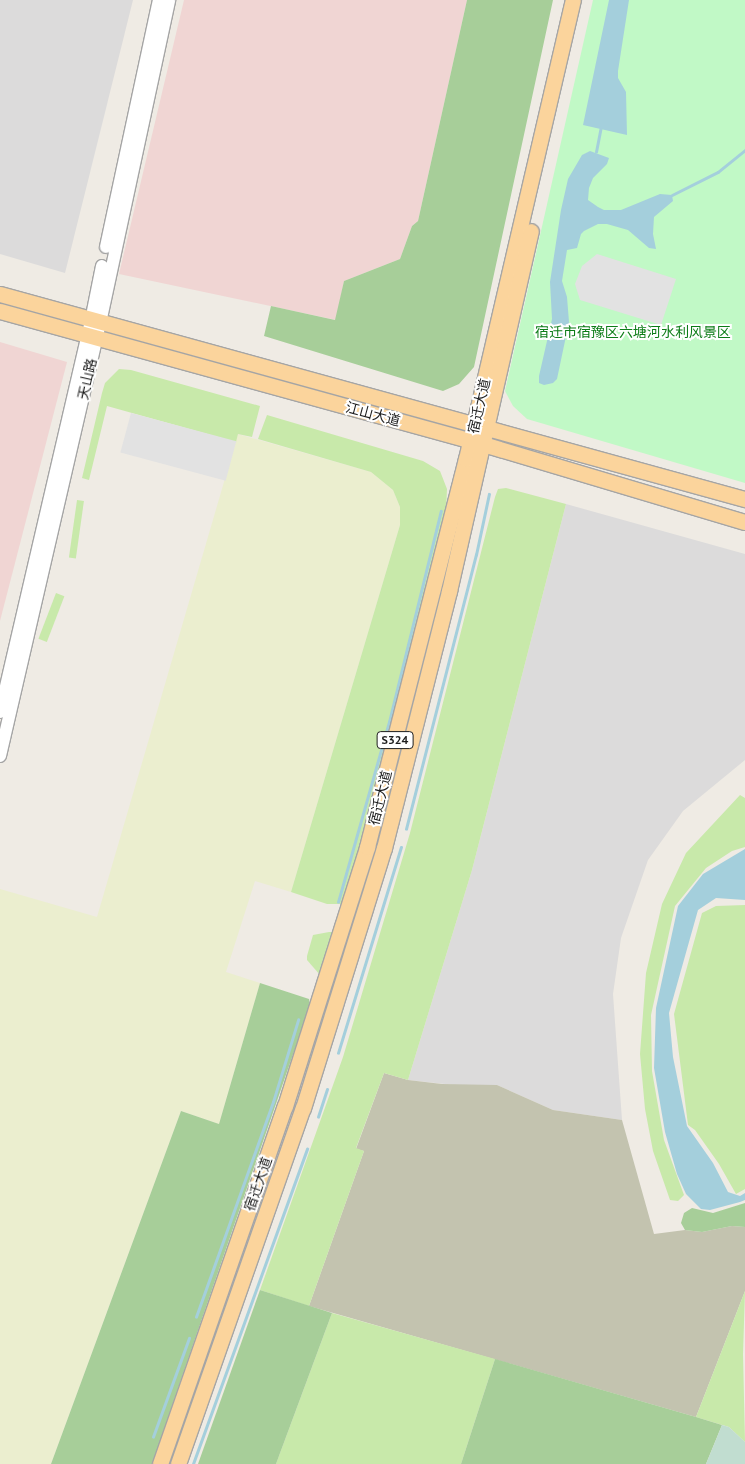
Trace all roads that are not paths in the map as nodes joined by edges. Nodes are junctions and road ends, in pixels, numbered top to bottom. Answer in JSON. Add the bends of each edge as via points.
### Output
{"nodes":[{"id":1,"x":159,"y":0,"type":"edge"},
{"id":2,"x":169,"y":0,"type":"edge"},
{"id":3,"x":573,"y":0,"type":"edge"},
{"id":4,"x":583,"y":0,"type":"edge"},
{"id":5,"x":0,"y":294,"type":"edge"},
{"id":6,"x":0,"y":311,"type":"edge"},
{"id":7,"x":96,"y":322,"type":"junction"},
{"id":8,"x":92,"y":338,"type":"junction"},
{"id":9,"x":481,"y":425,"type":"junction"},
{"id":10,"x":477,"y":442,"type":"junction"},
{"id":11,"x":745,"y":499,"type":"edge"},
{"id":12,"x":745,"y":522,"type":"edge"},
{"id":13,"x":0,"y":712,"type":"edge"},
{"id":14,"x":0,"y":756,"type":"edge"},
{"id":15,"x":160,"y":1464,"type":"edge"},
{"id":16,"x":178,"y":1464,"type":"edge"}],
"edges":[{"from":1,"to":7,"type":"street","name":"天山路"},
{"from":2,"to":7,"type":"street","name":"天山路"},
{"from":3,"to":9,"type":"main road","name":"宿迁大道","number":"S324"},
{"from":4,"to":9,"type":"main road","name":"宿迁大道","number":"S324"},
{"from":5,"to":7,"type":"main road","name":"江山大道"},
{"from":6,"to":8,"type":"main road","name":"江山大道"},
{"from":7,"to":8,"type":"street","name":"天山路"},
{"from":7,"to":9,"type":"main road","name":"江山大道"},
{"from":8,"to":10,"type":"main road","name":"江山大道"},
{"from":8,"to":13,"type":"street","name":"天山路"},
{"from":8,"to":14,"type":"street","name":"天山路"},
{"from":9,"to":10,"type":"main road","name":"宿迁大道","number":"S324"},
{"from":9,"to":11,"type":"main road","name":"江山大道"},
{"from":10,"to":12,"type":"main road","name":"江山大道"},
{"from":10,"to":15,"type":"main road","name":"宿迁大道","number":"S324","via":[[349,908],[285,1106]]},
{"from":10,"to":16,"type":"main road","name":"宿迁大道","number":"S324","via":[[384,848],[303,1108]]}]}
